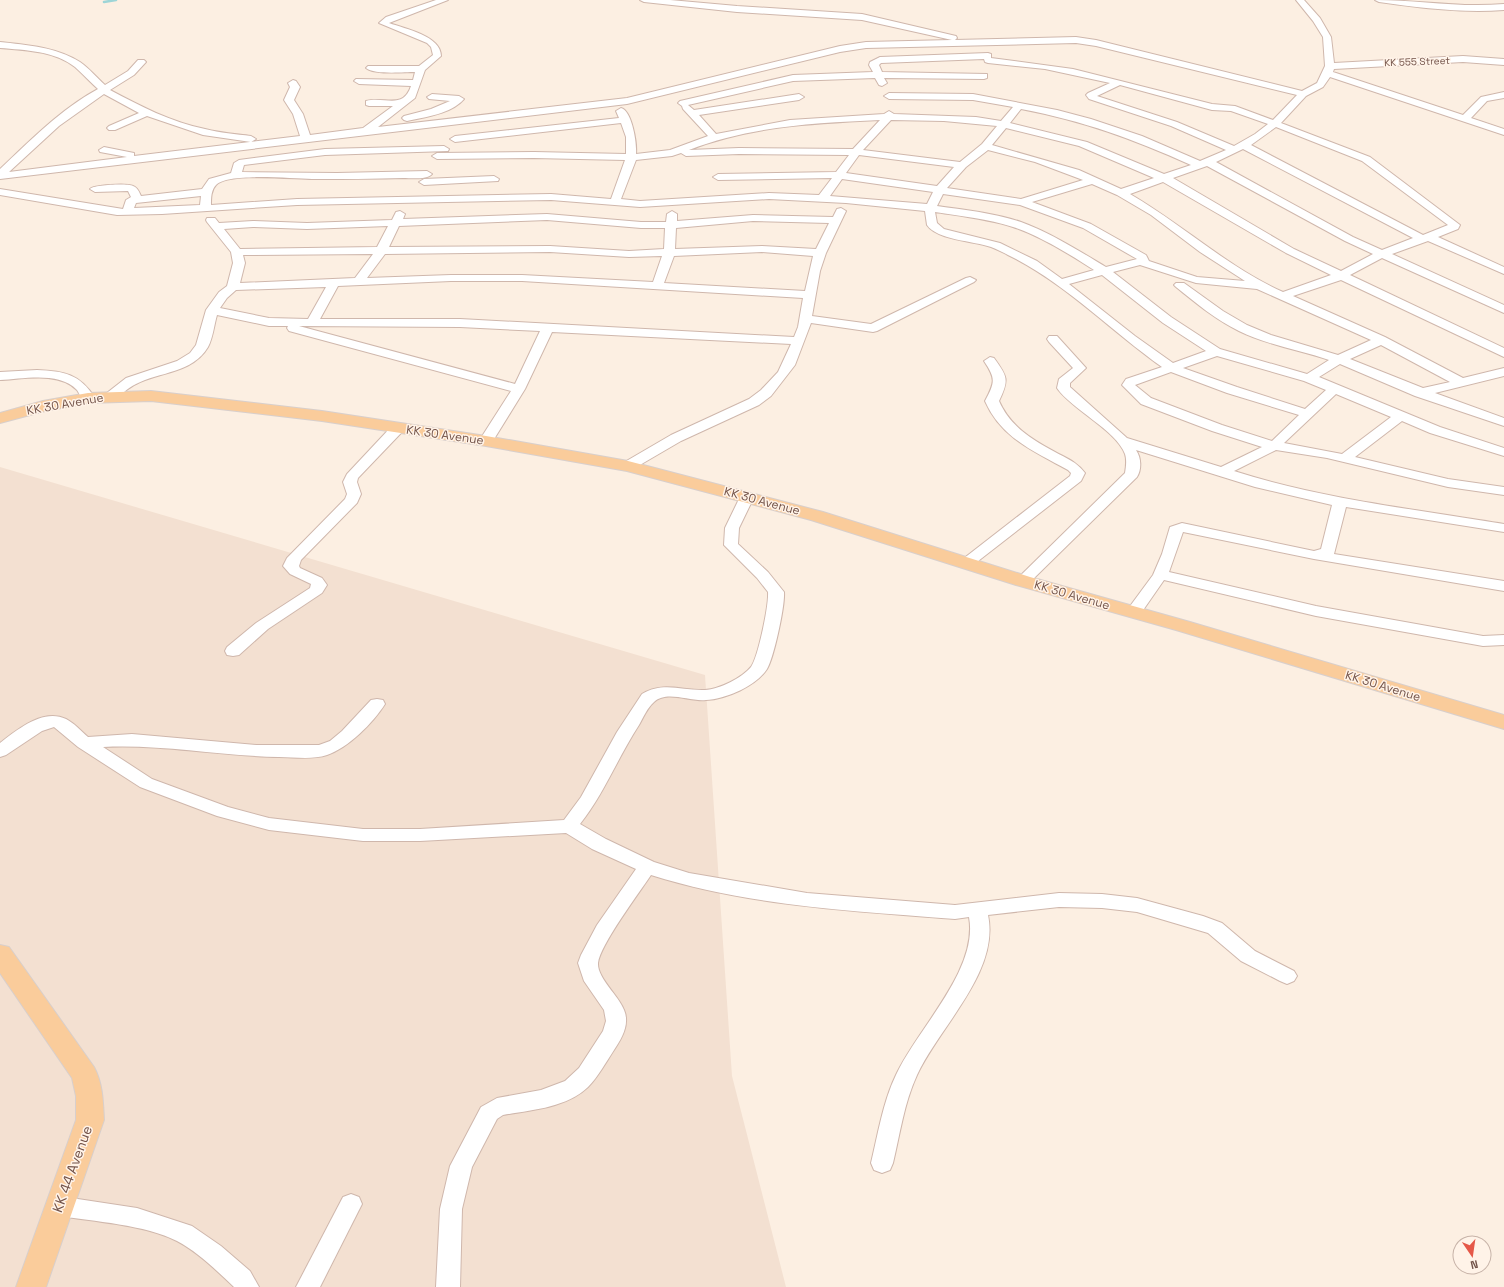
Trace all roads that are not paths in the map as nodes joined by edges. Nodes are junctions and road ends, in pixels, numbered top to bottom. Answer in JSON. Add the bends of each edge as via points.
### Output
{"nodes":[{"id":1,"x":444,"y":0,"type":"edge"},
{"id":2,"x":644,"y":0,"type":"edge"},
{"id":3,"x":1300,"y":0,"type":"edge"},
{"id":4,"x":1379,"y":0,"type":"edge"},
{"id":5,"x":1504,"y":7,"type":"edge"},
{"id":6,"x":972,"y":43,"type":"junction"},
{"id":7,"x":989,"y":43,"type":"junction"},
{"id":8,"x":0,"y":45,"type":"edge"},
{"id":9,"x":988,"y":58,"type":"junction"},
{"id":10,"x":141,"y":62,"type":"dead end"},
{"id":11,"x":1504,"y":62,"type":"edge"},
{"id":12,"x":371,"y":68,"type":"dead end"},
{"id":13,"x":421,"y":69,"type":"junction"},
{"id":14,"x":1329,"y":69,"type":"junction"},
{"id":15,"x":879,"y":75,"type":"junction"},
{"id":16,"x":984,"y":76,"type":"junction"},
{"id":17,"x":786,"y":79,"type":"junction"},
{"id":18,"x":359,"y":81,"type":"dead end"},
{"id":19,"x":1118,"y":82,"type":"junction"},
{"id":20,"x":417,"y":83,"type":"junction"},
{"id":21,"x":293,"y":84,"type":"dead end"},
{"id":22,"x":104,"y":90,"type":"junction"},
{"id":23,"x":671,"y":91,"type":"junction"},
{"id":24,"x":1303,"y":94,"type":"junction"},
{"id":25,"x":1504,"y":95,"type":"edge"},
{"id":26,"x":889,"y":96,"type":"junction"},
{"id":27,"x":432,"y":97,"type":"dead end"},
{"id":28,"x":973,"y":97,"type":"junction"},
{"id":29,"x":616,"y":102,"type":"junction"},
{"id":30,"x":370,"y":103,"type":"dead end"},
{"id":31,"x":404,"y":103,"type":"junction"},
{"id":32,"x":682,"y":103,"type":"junction"},
{"id":33,"x":802,"y":103,"type":"junction"},
{"id":34,"x":1018,"y":107,"type":"junction"},
{"id":35,"x":148,"y":113,"type":"junction"},
{"id":36,"x":692,"y":113,"type":"junction"},
{"id":37,"x":889,"y":117,"type":"junction"},
{"id":38,"x":474,"y":119,"type":"junction"},
{"id":39,"x":1464,"y":119,"type":"junction"},
{"id":40,"x":381,"y":120,"type":"junction"},
{"id":41,"x":625,"y":120,"type":"junction"},
{"id":42,"x":812,"y":121,"type":"junction"},
{"id":43,"x":1272,"y":124,"type":"junction"},
{"id":44,"x":1004,"y":125,"type":"junction"},
{"id":45,"x":404,"y":127,"type":"junction"},
{"id":46,"x":112,"y":128,"type":"dead end"},
{"id":47,"x":366,"y":131,"type":"junction"},
{"id":48,"x":1504,"y":132,"type":"edge"},
{"id":49,"x":714,"y":137,"type":"junction"},
{"id":50,"x":306,"y":138,"type":"junction"},
{"id":51,"x":455,"y":139,"type":"junction"},
{"id":52,"x":267,"y":142,"type":"junction"},
{"id":53,"x":402,"y":143,"type":"junction"},
{"id":54,"x":986,"y":146,"type":"junction"},
{"id":55,"x":247,"y":147,"type":"dead end"},
{"id":56,"x":1239,"y":147,"type":"junction"},
{"id":57,"x":147,"y":149,"type":"dead end"},
{"id":58,"x":104,"y":150,"type":"dead end"},
{"id":59,"x":856,"y":152,"type":"junction"},
{"id":60,"x":440,"y":153,"type":"junction"},
{"id":61,"x":672,"y":153,"type":"junction"},
{"id":62,"x":162,"y":156,"type":"junction"},
{"id":63,"x":632,"y":157,"type":"junction"},
{"id":64,"x":136,"y":159,"type":"junction"},
{"id":65,"x":244,"y":162,"type":"junction"},
{"id":66,"x":1202,"y":163,"type":"junction"},
{"id":67,"x":962,"y":165,"type":"junction"},
{"id":68,"x":0,"y":175,"type":"edge"},
{"id":69,"x":236,"y":176,"type":"junction"},
{"id":70,"x":838,"y":176,"type":"junction"},
{"id":71,"x":718,"y":177,"type":"dead end"},
{"id":72,"x":426,"y":178,"type":"junction"},
{"id":73,"x":494,"y":179,"type":"dead end"},
{"id":74,"x":1166,"y":179,"type":"junction"},
{"id":75,"x":1093,"y":180,"type":"junction"},
{"id":76,"x":95,"y":189,"type":"dead end"},
{"id":77,"x":940,"y":189,"type":"junction"},
{"id":78,"x":0,"y":192,"type":"edge"},
{"id":79,"x":207,"y":192,"type":"junction"},
{"id":80,"x":1121,"y":193,"type":"junction"},
{"id":81,"x":823,"y":198,"type":"junction"},
{"id":82,"x":137,"y":199,"type":"junction"},
{"id":83,"x":407,"y":200,"type":"junction"},
{"id":84,"x":420,"y":200,"type":"junction"},
{"id":85,"x":846,"y":200,"type":"junction"},
{"id":86,"x":615,"y":202,"type":"junction"},
{"id":87,"x":1022,"y":202,"type":"junction"},
{"id":88,"x":672,"y":203,"type":"junction"},
{"id":89,"x":203,"y":208,"type":"junction"},
{"id":90,"x":930,"y":208,"type":"junction"},
{"id":91,"x":128,"y":211,"type":"junction"},
{"id":92,"x":837,"y":220,"type":"junction"},
{"id":93,"x":396,"y":222,"type":"junction"},
{"id":94,"x":671,"y":225,"type":"junction"},
{"id":95,"x":216,"y":226,"type":"junction"},
{"id":96,"x":1426,"y":238,"type":"junction"},
{"id":97,"x":380,"y":251,"type":"junction"},
{"id":98,"x":237,"y":252,"type":"junction"},
{"id":99,"x":820,"y":252,"type":"junction"},
{"id":100,"x":669,"y":253,"type":"junction"},
{"id":101,"x":1382,"y":254,"type":"junction"},
{"id":102,"x":1141,"y":262,"type":"junction"},
{"id":103,"x":1504,"y":271,"type":"edge"},
{"id":104,"x":1105,"y":272,"type":"junction"},
{"id":105,"x":1340,"y":276,"type":"junction"},
{"id":106,"x":970,"y":280,"type":"dead end"},
{"id":107,"x":334,"y":282,"type":"junction"},
{"id":108,"x":358,"y":282,"type":"junction"},
{"id":109,"x":1059,"y":283,"type":"junction"},
{"id":110,"x":1180,"y":285,"type":"dead end"},
{"id":111,"x":657,"y":286,"type":"junction"},
{"id":112,"x":233,"y":287,"type":"junction"},
{"id":113,"x":1262,"y":287,"type":"junction"},
{"id":114,"x":810,"y":295,"type":"junction"},
{"id":115,"x":1283,"y":296,"type":"junction"},
{"id":116,"x":1504,"y":309,"type":"edge"},
{"id":117,"x":212,"y":310,"type":"junction"},
{"id":118,"x":806,"y":319,"type":"junction"},
{"id":119,"x":269,"y":322,"type":"junction"},
{"id":120,"x":312,"y":322,"type":"junction"},
{"id":121,"x":548,"y":327,"type":"junction"},
{"id":122,"x":1054,"y":339,"type":"dead end"},
{"id":123,"x":1381,"y":340,"type":"junction"},
{"id":124,"x":798,"y":341,"type":"junction"},
{"id":125,"x":1216,"y":352,"type":"junction"},
{"id":126,"x":1504,"y":353,"type":"edge"},
{"id":127,"x":1339,"y":359,"type":"junction"},
{"id":128,"x":990,"y":361,"type":"dead end"},
{"id":129,"x":1172,"y":368,"type":"junction"},
{"id":130,"x":1504,"y":372,"type":"edge"},
{"id":131,"x":0,"y":376,"type":"edge"},
{"id":132,"x":1309,"y":378,"type":"junction"},
{"id":133,"x":1460,"y":382,"type":"junction"},
{"id":134,"x":1334,"y":388,"type":"junction"},
{"id":135,"x":519,"y":389,"type":"junction"},
{"id":136,"x":1420,"y":393,"type":"junction"},
{"id":137,"x":110,"y":396,"type":"junction"},
{"id":138,"x":88,"y":398,"type":"junction"},
{"id":139,"x":1308,"y":414,"type":"junction"},
{"id":140,"x":1400,"y":416,"type":"junction"},
{"id":141,"x":0,"y":418,"type":"edge"},
{"id":142,"x":1504,"y":422,"type":"edge"},
{"id":143,"x":397,"y":429,"type":"junction"},
{"id":144,"x":486,"y":441,"type":"junction"},
{"id":145,"x":1123,"y":441,"type":"junction"},
{"id":146,"x":1274,"y":446,"type":"junction"},
{"id":147,"x":1504,"y":452,"type":"edge"},
{"id":148,"x":1345,"y":458,"type":"junction"},
{"id":149,"x":628,"y":466,"type":"junction"},
{"id":150,"x":1222,"y":472,"type":"junction"},
{"id":151,"x":1504,"y":492,"type":"edge"},
{"id":152,"x":747,"y":496,"type":"junction"},
{"id":153,"x":1340,"y":502,"type":"junction"},
{"id":154,"x":1504,"y":528,"type":"edge"},
{"id":155,"x":1314,"y":555,"type":"junction"},
{"id":156,"x":968,"y":562,"type":"junction"},
{"id":157,"x":1160,"y":575,"type":"junction"},
{"id":158,"x":1023,"y":581,"type":"junction"},
{"id":159,"x":1504,"y":586,"type":"edge"},
{"id":160,"x":1134,"y":613,"type":"junction"},
{"id":161,"x":1504,"y":640,"type":"edge"},
{"id":162,"x":233,"y":651,"type":"dead end"},
{"id":163,"x":377,"y":704,"type":"dead end"},
{"id":164,"x":1504,"y":722,"type":"edge"},
{"id":165,"x":84,"y":743,"type":"junction"},
{"id":166,"x":0,"y":751,"type":"edge"},
{"id":167,"x":569,"y":826,"type":"junction"},
{"id":168,"x":647,"y":867,"type":"junction"},
{"id":169,"x":977,"y":910,"type":"junction"},
{"id":170,"x":0,"y":954,"type":"edge"},
{"id":171,"x":1287,"y":976,"type":"dead end"},
{"id":172,"x":882,"y":1163,"type":"dead end"},
{"id":173,"x":351,"y":1204,"type":"dead end"},
{"id":174,"x":58,"y":1206,"type":"junction"},
{"id":175,"x":31,"y":1287,"type":"edge"},
{"id":176,"x":247,"y":1287,"type":"edge"},
{"id":177,"x":308,"y":1287,"type":"edge"},
{"id":178,"x":448,"y":1287,"type":"edge"}],
"edges":[{"from":1,"to":13,"type":"street","via":[[383,23],[433,42],[438,51],[437,56]]},
{"from":2,"to":6,"type":"street","via":[[862,17]]},
{"from":3,"to":14,"type":"street","via":[[1327,37]]},
{"from":4,"to":5,"type":"street","via":[[1445,9]]},
{"from":6,"to":7,"type":"street"},
{"from":6,"to":23,"type":"street","via":[[854,47]]},
{"from":7,"to":9,"type":"street"},
{"from":7,"to":24,"type":"street","via":[[1076,40],[1096,43]]},
{"from":8,"to":22,"type":"street","via":[[38,50],[66,58],[78,65]]},
{"from":9,"to":15,"type":"street","via":[[880,60],[874,65]]},
{"from":9,"to":16,"type":"street"},
{"from":9,"to":19,"type":"street","via":[[1041,64]]},
{"from":10,"to":22,"type":"street","via":[[126,76]]},
{"from":11,"to":14,"type":"street","name":"KK 555 Street","via":[[1463,59]]},
{"from":12,"to":13,"type":"street"},
{"from":13,"to":20,"type":"street"},
{"from":14,"to":24,"type":"street","via":[[1320,85]]},
{"from":14,"to":39,"type":"street"},
{"from":15,"to":16,"type":"street"},
{"from":15,"to":17,"type":"street"},
{"from":15,"to":26,"type":"street"},
{"from":16,"to":28,"type":"street"},
{"from":17,"to":32,"type":"street"},
{"from":17,"to":33,"type":"street"},
{"from":18,"to":20,"type":"street"},
{"from":19,"to":43,"type":"street","via":[[1212,107],[1232,108]]},
{"from":19,"to":56,"type":"street","via":[[1091,95],[1092,97]]},
{"from":20,"to":31,"type":"street","via":[[412,96]]},
{"from":21,"to":50,"type":"street","via":[[295,87],[289,100],[297,109]]},
{"from":22,"to":35,"type":"street"},
{"from":22,"to":68,"type":"street","via":[[37,138]]},
{"from":23,"to":29,"type":"street"},
{"from":23,"to":32,"type":"street"},
{"from":24,"to":43,"type":"street"},
{"from":25,"to":39,"type":"street","via":[[1484,99]]},
{"from":26,"to":28,"type":"street"},
{"from":26,"to":37,"type":"street"},
{"from":27,"to":40,"type":"street","via":[[459,99],[437,110],[392,123]]},
{"from":28,"to":34,"type":"street"},
{"from":29,"to":38,"type":"street"},
{"from":29,"to":41,"type":"street"},
{"from":30,"to":31,"type":"street"},
{"from":31,"to":40,"type":"street"},
{"from":32,"to":36,"type":"street"},
{"from":33,"to":36,"type":"street"},
{"from":33,"to":42,"type":"street"},
{"from":34,"to":44,"type":"street"},
{"from":34,"to":66,"type":"street","via":[[1088,121]]},
{"from":35,"to":46,"type":"street"},
{"from":35,"to":52,"type":"street","via":[[198,130]]},
{"from":36,"to":49,"type":"street"},
{"from":37,"to":42,"type":"street"},
{"from":37,"to":44,"type":"street","via":[[970,120]]},
{"from":37,"to":59,"type":"street","via":[[868,135]]},
{"from":38,"to":45,"type":"street"},
{"from":38,"to":51,"type":"street"},
{"from":39,"to":48,"type":"street"},
{"from":40,"to":47,"type":"street"},
{"from":41,"to":51,"type":"street"},
{"from":41,"to":63,"type":"street","via":[[631,137]]},
{"from":42,"to":49,"type":"street"},
{"from":43,"to":56,"type":"street","via":[[1260,135]]},
{"from":43,"to":96,"type":"street","via":[[1344,148],[1366,159],[1455,225]]},
{"from":44,"to":54,"type":"street"},
{"from":44,"to":74,"type":"street","via":[[1082,144]]},
{"from":45,"to":47,"type":"street"},
{"from":45,"to":53,"type":"street"},
{"from":47,"to":50,"type":"street"},
{"from":49,"to":61,"type":"street"},
{"from":50,"to":52,"type":"street"},
{"from":51,"to":60,"type":"street"},
{"from":52,"to":62,"type":"street"},
{"from":53,"to":60,"type":"street"},
{"from":53,"to":65,"type":"street"},
{"from":54,"to":67,"type":"street"},
{"from":54,"to":75,"type":"street","via":[[1039,160]]},
{"from":55,"to":65,"type":"street"},
{"from":56,"to":66,"type":"street"},
{"from":56,"to":96,"type":"street"},
{"from":57,"to":62,"type":"street","via":[[165,151]]},
{"from":58,"to":64,"type":"street","via":[[134,156]]},
{"from":59,"to":61,"type":"street"},
{"from":59,"to":67,"type":"street"},
{"from":59,"to":70,"type":"street"},
{"from":60,"to":63,"type":"street"},
{"from":60,"to":72,"type":"street","via":[[430,164]]},
{"from":61,"to":63,"type":"street"},
{"from":62,"to":64,"type":"street"},
{"from":63,"to":86,"type":"street"},
{"from":64,"to":68,"type":"street"},
{"from":65,"to":69,"type":"street","via":[[239,163]]},
{"from":66,"to":74,"type":"street"},
{"from":66,"to":101,"type":"street"},
{"from":67,"to":77,"type":"street"},
{"from":69,"to":72,"type":"street","via":[[260,174]]},
{"from":69,"to":79,"type":"street","via":[[212,181]]},
{"from":70,"to":71,"type":"street"},
{"from":70,"to":77,"type":"street"},
{"from":70,"to":81,"type":"street"},
{"from":72,"to":73,"type":"street"},
{"from":72,"to":84,"type":"street"},
{"from":74,"to":80,"type":"street"},
{"from":74,"to":105,"type":"street","via":[[1290,251]]},
{"from":75,"to":80,"type":"street"},
{"from":75,"to":87,"type":"street"},
{"from":76,"to":82,"type":"street","via":[[130,188],[134,190]]},
{"from":77,"to":87,"type":"street"},
{"from":77,"to":90,"type":"street"},
{"from":78,"to":91,"type":"street"},
{"from":79,"to":82,"type":"street"},
{"from":79,"to":89,"type":"street"},
{"from":80,"to":113,"type":"street","via":[[1155,213],[1204,250]]},
{"from":81,"to":85,"type":"street"},
{"from":81,"to":88,"type":"street","via":[[768,196]]},
{"from":82,"to":91,"type":"street","via":[[131,200]]},
{"from":83,"to":84,"type":"street"},
{"from":83,"to":89,"type":"street","via":[[298,202]]},
{"from":83,"to":93,"type":"street"},
{"from":84,"to":86,"type":"street","via":[[551,197]]},
{"from":85,"to":90,"type":"street"},
{"from":85,"to":92,"type":"street"},
{"from":86,"to":88,"type":"street"},
{"from":87,"to":102,"type":"street","via":[[1087,226],[1142,258]]},
{"from":88,"to":94,"type":"street"},
{"from":89,"to":91,"type":"street"},
{"from":89,"to":95,"type":"street"},
{"from":90,"to":104,"type":"street","via":[[983,216],[1018,225],[1076,253]]},
{"from":90,"to":109,"type":"street","via":[[932,225],[940,231],[996,245],[1018,254]]},
{"from":92,"to":94,"type":"street","via":[[754,218]]},
{"from":92,"to":99,"type":"street"},
{"from":93,"to":94,"type":"street","via":[[547,217],[620,224]]},
{"from":93,"to":95,"type":"street","via":[[307,226]]},
{"from":93,"to":97,"type":"street"},
{"from":94,"to":100,"type":"street"},
{"from":95,"to":98,"type":"street"},
{"from":96,"to":101,"type":"street"},
{"from":96,"to":103,"type":"street"},
{"from":97,"to":98,"type":"street"},
{"from":97,"to":100,"type":"street","via":[[550,249],[629,254]]},
{"from":97,"to":108,"type":"street"},
{"from":98,"to":112,"type":"street","via":[[239,263]]},
{"from":99,"to":100,"type":"street","via":[[762,249]]},
{"from":99,"to":114,"type":"street"},
{"from":100,"to":111,"type":"street"},
{"from":101,"to":105,"type":"street"},
{"from":101,"to":116,"type":"street"},
{"from":102,"to":104,"type":"street"},
{"from":102,"to":113,"type":"street","via":[[1196,280]]},
{"from":104,"to":109,"type":"street"},
{"from":104,"to":125,"type":"street","via":[[1167,320]]},
{"from":105,"to":115,"type":"street"},
{"from":105,"to":126,"type":"street"},
{"from":106,"to":118,"type":"street","via":[[873,328]]},
{"from":107,"to":108,"type":"street"},
{"from":107,"to":112,"type":"street"},
{"from":107,"to":120,"type":"street"},
{"from":108,"to":111,"type":"street","via":[[522,278]]},
{"from":109,"to":129,"type":"street","via":[[1104,316],[1131,340]]},
{"from":110,"to":127,"type":"street","via":[[1219,314],[1244,328],[1265,337]]},
{"from":111,"to":114,"type":"street"},
{"from":112,"to":117,"type":"street"},
{"from":113,"to":115,"type":"street"},
{"from":114,"to":118,"type":"street"},
{"from":115,"to":123,"type":"street"},
{"from":117,"to":119,"type":"street"},
{"from":117,"to":137,"type":"street","via":[[202,346],[194,356],[180,364],[131,381]]},
{"from":118,"to":124,"type":"street"},
{"from":119,"to":120,"type":"street"},
{"from":119,"to":135,"type":"street"},
{"from":120,"to":121,"type":"street","via":[[460,323]]},
{"from":121,"to":124,"type":"street"},
{"from":121,"to":135,"type":"street"},
{"from":122,"to":145,"type":"street","via":[[1080,368],[1064,382],[1064,388]]},
{"from":123,"to":127,"type":"street"},
{"from":123,"to":133,"type":"street"},
{"from":124,"to":149,"type":"street","via":[[783,374],[754,402],[676,438]]},
{"from":125,"to":129,"type":"street"},
{"from":125,"to":132,"type":"street"},
{"from":127,"to":132,"type":"street"},
{"from":127,"to":136,"type":"street"},
{"from":128,"to":156,"type":"street","via":[[1002,381],[992,401],[994,410],[1005,425],[1013,433],[1078,472],[1076,478]]},
{"from":129,"to":139,"type":"street"},
{"from":129,"to":146,"type":"street","via":[[1128,385],[1146,401]]},
{"from":130,"to":133,"type":"street"},
{"from":131,"to":138,"type":"street","via":[[62,376],[84,388]]},
{"from":132,"to":134,"type":"street"},
{"from":133,"to":136,"type":"street"},
{"from":134,"to":139,"type":"street"},
{"from":134,"to":140,"type":"street"},
{"from":135,"to":144,"type":"street"},
{"from":136,"to":142,"type":"street","via":[[1457,408]]},
{"from":137,"to":138,"type":"main road","name":"KK 30 Avenue"},
{"from":137,"to":143,"type":"main road","name":"KK 30 Avenue","via":[[152,396],[322,416]]},
{"from":138,"to":141,"type":"main road","name":"KK 30 Avenue","via":[[43,406]]},
{"from":139,"to":146,"type":"street"},
{"from":140,"to":147,"type":"street"},
{"from":140,"to":148,"type":"street"},
{"from":143,"to":144,"type":"main road","name":"KK 30 Avenue"},
{"from":143,"to":162,"type":"street","via":[[352,477],[352,500],[294,558],[291,566],[295,571],[317,581],[317,590],[262,626]]},
{"from":144,"to":149,"type":"main road","name":"KK 30 Avenue"},
{"from":145,"to":150,"type":"street"},
{"from":145,"to":158,"type":"street","via":[[1132,453],[1132,474]]},
{"from":146,"to":148,"type":"street"},
{"from":146,"to":150,"type":"street"},
{"from":148,"to":151,"type":"street","via":[[1448,483]]},
{"from":149,"to":152,"type":"main road","name":"KK 30 Avenue"},
{"from":150,"to":153,"type":"street","via":[[1260,484]]},
{"from":152,"to":156,"type":"main road","name":"KK 30 Avenue"},
{"from":152,"to":167,"type":"street","via":[[732,528],[732,545],[776,591],[776,603],[760,667],[754,674],[718,693],[706,696],[664,692],[648,698],[623,734],[580,814]]},
{"from":153,"to":154,"type":"street"},
{"from":153,"to":155,"type":"street","via":[[1328,552]]},
{"from":155,"to":157,"type":"street","via":[[1182,527],[1175,530]]},
{"from":155,"to":159,"type":"street"},
{"from":156,"to":158,"type":"main road","name":"KK 30 Avenue"},
{"from":157,"to":160,"type":"street"},
{"from":157,"to":161,"type":"street","via":[[1316,611],[1483,641]]},
{"from":158,"to":160,"type":"main road","name":"KK 30 Avenue"},
{"from":160,"to":164,"type":"main road","name":"KK 30 Avenue"},
{"from":163,"to":165,"type":"street","via":[[348,735],[336,745],[322,751],[256,751],[132,740]]},
{"from":165,"to":166,"type":"street","via":[[57,722],[50,722],[40,724]]},
{"from":165,"to":167,"type":"street","via":[[146,783],[223,812],[269,824],[363,835],[420,835]]},
{"from":167,"to":168,"type":"street"},
{"from":168,"to":169,"type":"street","via":[[690,880],[807,900],[955,912]]},
{"from":168,"to":178,"type":"street","via":[[593,950],[588,963],[590,974],[614,1010],[615,1032],[580,1081],[571,1089],[559,1094],[497,1107],[489,1113],[461,1166],[451,1209]]},
{"from":169,"to":171,"type":"street","via":[[1058,900],[1137,905],[1215,928],[1248,956]]},
{"from":169,"to":172,"type":"street","via":[[980,938],[966,977],[905,1077]]},
{"from":170,"to":174,"type":"main road","name":"KK 44 Avenue","via":[[85,1075],[90,1120]]},
{"from":173,"to":177,"type":"street"},
{"from":174,"to":175,"type":"main road","name":"KK 44 Avenue"},
{"from":174,"to":176,"type":"street","via":[[137,1218],[184,1233],[213,1253],[242,1279]]}]}
